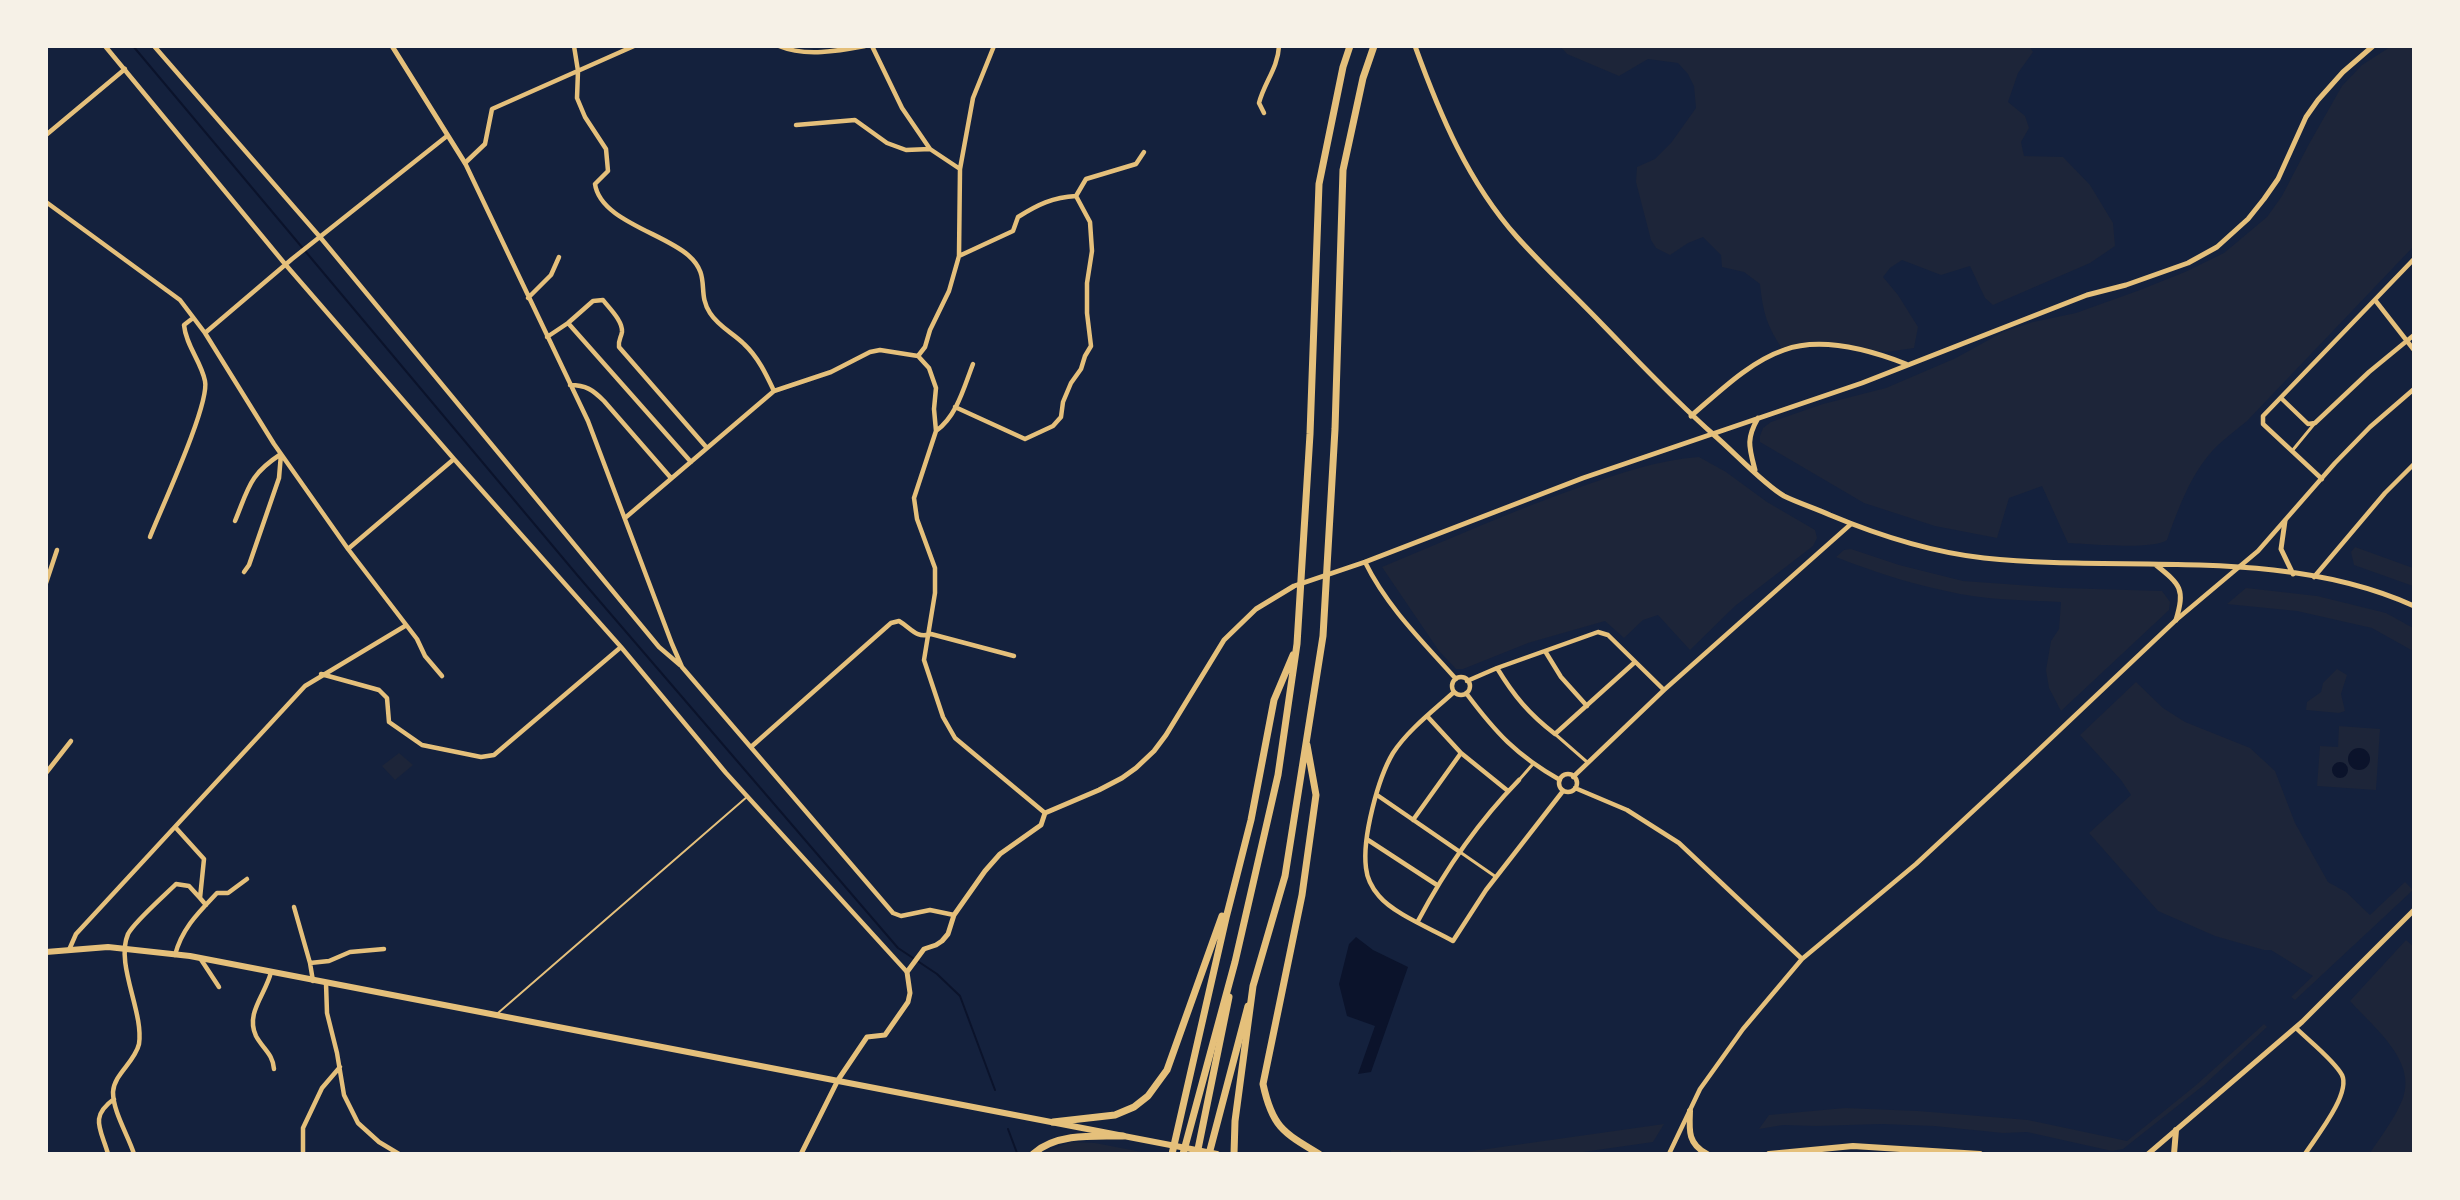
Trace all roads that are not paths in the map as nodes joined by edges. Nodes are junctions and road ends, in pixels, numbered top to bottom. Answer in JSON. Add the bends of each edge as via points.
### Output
{"nodes":[{"id":1,"x":105,"y":46,"type":"edge"},
{"id":2,"x":154,"y":46,"type":"edge"},
{"id":3,"x":392,"y":46,"type":"edge"},
{"id":4,"x":574,"y":46,"type":"edge"},
{"id":5,"x":634,"y":46,"type":"edge"},
{"id":6,"x":778,"y":46,"type":"edge"},
{"id":7,"x":865,"y":46,"type":"edge"},
{"id":8,"x":872,"y":46,"type":"edge"},
{"id":9,"x":994,"y":46,"type":"edge"},
{"id":10,"x":1279,"y":46,"type":"edge"},
{"id":11,"x":1350,"y":46,"type":"edge"},
{"id":12,"x":1374,"y":46,"type":"edge"},
{"id":13,"x":1415,"y":46,"type":"edge"},
{"id":14,"x":2373,"y":46,"type":"edge"},
{"id":15,"x":125,"y":69,"type":"junction"},
{"id":16,"x":578,"y":71,"type":"junction"},
{"id":17,"x":1264,"y":113,"type":"dead end"},
{"id":18,"x":796,"y":125,"type":"dead end"},
{"id":19,"x":46,"y":135,"type":"edge"},
{"id":20,"x":447,"y":136,"type":"junction"},
{"id":21,"x":930,"y":149,"type":"junction"},
{"id":22,"x":1144,"y":152,"type":"dead end"},
{"id":23,"x":465,"y":163,"type":"junction"},
{"id":24,"x":960,"y":169,"type":"junction"},
{"id":25,"x":1076,"y":196,"type":"junction"},
{"id":26,"x":46,"y":202,"type":"edge"},
{"id":27,"x":318,"y":239,"type":"junction"},
{"id":28,"x":959,"y":256,"type":"junction"},
{"id":29,"x":559,"y":258,"type":"dead end"},
{"id":30,"x":2413,"y":262,"type":"edge"},
{"id":31,"x":285,"y":264,"type":"junction"},
{"id":32,"x":528,"y":298,"type":"junction"},
{"id":33,"x":2374,"y":300,"type":"junction"},
{"id":34,"x":194,"y":318,"type":"junction"},
{"id":35,"x":568,"y":323,"type":"junction"},
{"id":36,"x":205,"y":333,"type":"junction"},
{"id":37,"x":2414,"y":335,"type":"edge"},
{"id":38,"x":547,"y":337,"type":"junction"},
{"id":39,"x":2406,"y":341,"type":"junction"},
{"id":40,"x":2414,"y":350,"type":"edge"},
{"id":41,"x":918,"y":356,"type":"junction"},
{"id":42,"x":973,"y":364,"type":"dead end"},
{"id":43,"x":1906,"y":364,"type":"junction"},
{"id":44,"x":570,"y":385,"type":"junction"},
{"id":45,"x":2414,"y":390,"type":"edge"},
{"id":46,"x":774,"y":391,"type":"junction"},
{"id":47,"x":2281,"y":398,"type":"junction"},
{"id":48,"x":955,"y":407,"type":"junction"},
{"id":49,"x":1691,"y":416,"type":"junction"},
{"id":50,"x":1758,"y":418,"type":"junction"},
{"id":51,"x":2315,"y":423,"type":"junction"},
{"id":52,"x":936,"y":431,"type":"junction"},
{"id":53,"x":1712,"y":434,"type":"junction"},
{"id":54,"x":706,"y":448,"type":"junction"},
{"id":55,"x":2292,"y":451,"type":"junction"},
{"id":56,"x":281,"y":454,"type":"junction"},
{"id":57,"x":454,"y":459,"type":"junction"},
{"id":58,"x":691,"y":462,"type":"junction"},
{"id":59,"x":2414,"y":464,"type":"edge"},
{"id":60,"x":1755,"y":472,"type":"junction"},
{"id":61,"x":671,"y":478,"type":"junction"},
{"id":62,"x":2322,"y":479,"type":"junction"},
{"id":63,"x":625,"y":518,"type":"junction"},
{"id":64,"x":236,"y":521,"type":"dead end"},
{"id":65,"x":2285,"y":521,"type":"junction"},
{"id":66,"x":1851,"y":524,"type":"junction"},
{"id":67,"x":150,"y":537,"type":"dead end"},
{"id":68,"x":348,"y":549,"type":"junction"},
{"id":69,"x":57,"y":550,"type":"dead end"},
{"id":70,"x":1365,"y":562,"type":"junction"},
{"id":71,"x":2155,"y":564,"type":"junction"},
{"id":72,"x":2240,"y":567,"type":"junction"},
{"id":73,"x":244,"y":572,"type":"dead end"},
{"id":74,"x":2293,"y":574,"type":"junction"},
{"id":75,"x":2314,"y":577,"type":"junction"},
{"id":76,"x":46,"y":583,"type":"edge"},
{"id":77,"x":2414,"y":606,"type":"edge"},
{"id":78,"x":2175,"y":620,"type":"junction"},
{"id":79,"x":405,"y":626,"type":"junction"},
{"id":80,"x":928,"y":635,"type":"junction"},
{"id":81,"x":1297,"y":644,"type":"junction"},
{"id":82,"x":621,"y":647,"type":"junction"},
{"id":83,"x":1545,"y":651,"type":"junction"},
{"id":84,"x":1014,"y":656,"type":"dead end"},
{"id":85,"x":1635,"y":662,"type":"junction"},
{"id":86,"x":682,"y":667,"type":"junction"},
{"id":87,"x":1497,"y":668,"type":"junction"},
{"id":88,"x":321,"y":674,"type":"junction"},
{"id":89,"x":442,"y":675,"type":"dead end"},
{"id":90,"x":1456,"y":679,"type":"junction"},
{"id":91,"x":1467,"y":681,"type":"junction"},
{"id":92,"x":1664,"y":690,"type":"junction"},
{"id":93,"x":1454,"y":692,"type":"junction"},
{"id":94,"x":1466,"y":693,"type":"junction"},
{"id":95,"x":1587,"y":706,"type":"junction"},
{"id":96,"x":1427,"y":716,"type":"junction"},
{"id":97,"x":1555,"y":734,"type":"junction"},
{"id":98,"x":1306,"y":738,"type":"junction"},
{"id":99,"x":71,"y":741,"type":"dead end"},
{"id":100,"x":751,"y":747,"type":"junction"},
{"id":101,"x":1461,"y":753,"type":"junction"},
{"id":102,"x":1587,"y":762,"type":"junction"},
{"id":103,"x":1533,"y":764,"type":"junction"},
{"id":104,"x":46,"y":773,"type":"edge"},
{"id":105,"x":1573,"y":777,"type":"junction"},
{"id":106,"x":1520,"y":780,"type":"joint"},
{"id":107,"x":1560,"y":780,"type":"junction"},
{"id":108,"x":1575,"y":788,"type":"junction"},
{"id":109,"x":1508,"y":791,"type":"junction"},
{"id":110,"x":1563,"y":791,"type":"junction"},
{"id":111,"x":1377,"y":795,"type":"junction"},
{"id":112,"x":748,"y":796,"type":"junction"},
{"id":113,"x":1045,"y":813,"type":"junction"},
{"id":114,"x":1413,"y":820,"type":"junction"},
{"id":115,"x":176,"y":828,"type":"junction"},
{"id":116,"x":1368,"y":840,"type":"junction"},
{"id":117,"x":1460,"y":852,"type":"junction"},
{"id":118,"x":1496,"y":877,"type":"junction"},
{"id":119,"x":247,"y":879,"type":"dead end"},
{"id":120,"x":1235,"y":880,"type":"junction"},
{"id":121,"x":1437,"y":885,"type":"junction"},
{"id":122,"x":200,"y":898,"type":"junction"},
{"id":123,"x":206,"y":905,"type":"junction"},
{"id":124,"x":294,"y":908,"type":"dead end"},
{"id":125,"x":2414,"y":910,"type":"edge"},
{"id":126,"x":954,"y":915,"type":"junction"},
{"id":127,"x":1418,"y":921,"type":"junction"},
{"id":128,"x":124,"y":949,"type":"junction"},
{"id":129,"x":384,"y":949,"type":"dead end"},
{"id":130,"x":69,"y":951,"type":"junction"},
{"id":131,"x":46,"y":952,"type":"edge"},
{"id":132,"x":175,"y":955,"type":"junction"},
{"id":133,"x":200,"y":958,"type":"junction"},
{"id":134,"x":1802,"y":959,"type":"junction"},
{"id":135,"x":1235,"y":962,"type":"junction"},
{"id":136,"x":309,"y":963,"type":"junction"},
{"id":137,"x":272,"y":972,"type":"junction"},
{"id":138,"x":907,"y":972,"type":"junction"},
{"id":139,"x":313,"y":981,"type":"junction"},
{"id":140,"x":326,"y":983,"type":"junction"},
{"id":141,"x":1253,"y":986,"type":"junction"},
{"id":142,"x":219,"y":987,"type":"dead end"},
{"id":143,"x":496,"y":1014,"type":"junction"},
{"id":144,"x":2296,"y":1028,"type":"junction"},
{"id":145,"x":340,"y":1067,"type":"junction"},
{"id":146,"x":274,"y":1070,"type":"dead end"},
{"id":147,"x":838,"y":1080,"type":"junction"},
{"id":148,"x":114,"y":1099,"type":"junction"},
{"id":149,"x":1690,"y":1111,"type":"junction"},
{"id":150,"x":1053,"y":1122,"type":"junction"},
{"id":151,"x":2176,"y":1130,"type":"junction"},
{"id":152,"x":1123,"y":1136,"type":"junction"},
{"id":153,"x":108,"y":1154,"type":"edge"},
{"id":154,"x":134,"y":1154,"type":"edge"},
{"id":155,"x":303,"y":1154,"type":"edge"},
{"id":156,"x":399,"y":1154,"type":"edge"},
{"id":157,"x":801,"y":1154,"type":"edge"},
{"id":158,"x":1033,"y":1154,"type":"edge"},
{"id":159,"x":1172,"y":1154,"type":"edge"},
{"id":160,"x":1183,"y":1154,"type":"edge"},
{"id":161,"x":1197,"y":1154,"type":"edge"},
{"id":162,"x":1209,"y":1154,"type":"edge"},
{"id":163,"x":1217,"y":1154,"type":"edge"},
{"id":164,"x":1233,"y":1154,"type":"edge"},
{"id":165,"x":1319,"y":1154,"type":"edge"},
{"id":166,"x":1669,"y":1154,"type":"edge"},
{"id":167,"x":1707,"y":1154,"type":"edge"},
{"id":168,"x":1768,"y":1154,"type":"edge"},
{"id":169,"x":1980,"y":1154,"type":"edge"},
{"id":170,"x":2148,"y":1154,"type":"edge"},
{"id":171,"x":2174,"y":1154,"type":"edge"},
{"id":172,"x":2305,"y":1154,"type":"edge"}],
"edges":[{"from":1,"to":15,"type":"street"},
{"from":2,"to":27,"type":"street"},
{"from":3,"to":20,"type":"street"},
{"from":4,"to":16,"type":"street"},
{"from":5,"to":16,"type":"street"},
{"from":6,"to":7,"type":"street","via":[[789,51],[814,52]]},
{"from":8,"to":21,"type":"street","via":[[902,108]]},
{"from":9,"to":24,"type":"street","via":[[973,98]]},
{"from":10,"to":17,"type":"street","via":[[1259,103]]},
{"from":11,"to":81,"type":"main road","via":[[1319,184]]},
{"from":12,"to":98,"type":"main road","via":[[1343,171],[1335,429],[1323,636]]},
{"from":13,"to":49,"type":"street","via":[[1434,100],[1485,196],[1515,236]]},
{"from":14,"to":43,"type":"street","via":[[2318,100],[2265,199],[2217,247],[2188,263],[2087,295]]},
{"from":15,"to":19,"type":"street"},
{"from":15,"to":31,"type":"street"},
{"from":16,"to":23,"type":"street","via":[[492,109],[485,144]]},
{"from":16,"to":46,"type":"street","via":[[577,98],[606,149],[608,171],[595,184],[596,193],[617,215],[672,243],[697,264],[704,278],[709,312],[752,353]]},
{"from":18,"to":21,"type":"street","via":[[855,120],[897,147]]},
{"from":20,"to":23,"type":"street"},
{"from":20,"to":27,"type":"street"},
{"from":21,"to":24,"type":"street"},
{"from":22,"to":25,"type":"street","via":[[1137,164],[1086,179]]},
{"from":23,"to":32,"type":"street"},
{"from":24,"to":28,"type":"street"},
{"from":25,"to":28,"type":"street","via":[[1039,203],[1018,217],[1013,231]]},
{"from":25,"to":48,"type":"street","via":[[1090,222],[1092,251],[1087,293],[1091,346],[1071,383],[1060,417],[1053,426],[1025,439]]},
{"from":26,"to":34,"type":"street","via":[[168,290]]},
{"from":27,"to":31,"type":"street"},
{"from":27,"to":86,"type":"street","via":[[651,638]]},
{"from":28,"to":41,"type":"street","via":[[949,291]]},
{"from":29,"to":32,"type":"street","via":[[551,275]]},
{"from":30,"to":33,"type":"street"},
{"from":31,"to":36,"type":"street"},
{"from":31,"to":57,"type":"street"},
{"from":32,"to":38,"type":"street"},
{"from":33,"to":39,"type":"street"},
{"from":33,"to":47,"type":"street"},
{"from":34,"to":36,"type":"street"},
{"from":34,"to":67,"type":"street","via":[[184,325],[185,337],[205,381],[205,395]]},
{"from":35,"to":38,"type":"street"},
{"from":35,"to":54,"type":"street","via":[[593,301],[603,300],[621,324],[619,347]]},
{"from":35,"to":58,"type":"street"},
{"from":36,"to":56,"type":"street"},
{"from":37,"to":39,"type":"street"},
{"from":38,"to":44,"type":"street"},
{"from":39,"to":40,"type":"street"},
{"from":39,"to":51,"type":"street"},
{"from":41,"to":46,"type":"street","via":[[870,352],[831,372]]},
{"from":41,"to":52,"type":"street","via":[[929,368],[936,388]]},
{"from":42,"to":48,"type":"street"},
{"from":43,"to":49,"type":"street","via":[[1881,354],[1847,348],[1797,346],[1747,370]]},
{"from":43,"to":50,"type":"street"},
{"from":44,"to":61,"type":"street","via":[[591,389]]},
{"from":44,"to":63,"type":"street"},
{"from":45,"to":62,"type":"street","via":[[2370,427]]},
{"from":46,"to":54,"type":"street"},
{"from":47,"to":51,"type":"street","via":[[2308,424]]},
{"from":47,"to":55,"type":"street","via":[[2263,416],[2263,424]]},
{"from":48,"to":52,"type":"street"},
{"from":49,"to":53,"type":"street"},
{"from":50,"to":53,"type":"street"},
{"from":50,"to":60,"type":"street","via":[[1749,445]]},
{"from":51,"to":55,"type":"street"},
{"from":52,"to":80,"type":"street","via":[[915,498],[935,568],[936,592]]},
{"from":53,"to":60,"type":"street"},
{"from":53,"to":70,"type":"street","via":[[1583,478]]},
{"from":54,"to":58,"type":"street"},
{"from":55,"to":62,"type":"street"},
{"from":56,"to":64,"type":"street","via":[[262,466],[252,479]]},
{"from":56,"to":68,"type":"street"},
{"from":56,"to":73,"type":"street","via":[[279,478]]},
{"from":57,"to":68,"type":"street"},
{"from":57,"to":82,"type":"street"},
{"from":58,"to":61,"type":"street"},
{"from":59,"to":75,"type":"street"},
{"from":60,"to":66,"type":"street","via":[[1782,495]]},
{"from":61,"to":63,"type":"street"},
{"from":62,"to":65,"type":"street"},
{"from":63,"to":86,"type":"street"},
{"from":65,"to":72,"type":"street"},
{"from":65,"to":74,"type":"street","via":[[2282,549]]},
{"from":66,"to":71,"type":"street","via":[[1893,540],[1959,555]]},
{"from":66,"to":92,"type":"street"},
{"from":68,"to":79,"type":"street"},
{"from":69,"to":76,"type":"street"},
{"from":70,"to":90,"type":"street","via":[[1390,605]]},
{"from":70,"to":113,"type":"street","via":[[1294,586],[1256,609],[1224,640],[1154,751],[1122,778]]},
{"from":71,"to":72,"type":"street"},
{"from":71,"to":78,"type":"street","via":[[2178,583],[2181,601]]},
{"from":72,"to":74,"type":"street"},
{"from":72,"to":78,"type":"street"},
{"from":74,"to":75,"type":"street"},
{"from":75,"to":77,"type":"street","via":[[2391,596]]},
{"from":78,"to":134,"type":"street","via":[[1916,864]]},
{"from":79,"to":88,"type":"street"},
{"from":79,"to":89,"type":"street","via":[[417,639],[424,657]]},
{"from":80,"to":84,"type":"street"},
{"from":80,"to":100,"type":"street","via":[[914,633],[899,621],[891,624]]},
{"from":80,"to":113,"type":"street","via":[[924,660],[943,717],[955,738]]},
{"from":81,"to":120,"type":"main road","via":[[1274,700]]},
{"from":81,"to":135,"type":"main road","via":[[1278,775]]},
{"from":82,"to":88,"type":"street","via":[[494,755],[481,757],[422,745],[388,722],[387,698],[380,690]]},
{"from":82,"to":112,"type":"street"},
{"from":83,"to":85,"type":"street","via":[[1598,632],[1608,635]]},
{"from":83,"to":87,"type":"street"},
{"from":83,"to":95,"type":"street","via":[[1561,677]]},
{"from":85,"to":92,"type":"street"},
{"from":85,"to":95,"type":"street"},
{"from":86,"to":100,"type":"street"},
{"from":87,"to":91,"type":"street"},
{"from":87,"to":97,"type":"street","via":[[1530,715]]},
{"from":88,"to":115,"type":"street","via":[[305,686]]},
{"from":90,"to":91,"type":"street"},
{"from":90,"to":93,"type":"street","via":[[1452,684]]},
{"from":91,"to":94,"type":"street"},
{"from":92,"to":102,"type":"street"},
{"from":93,"to":94,"type":"street"},
{"from":93,"to":96,"type":"street"},
{"from":94,"to":103,"type":"street","via":[[1491,727]]},
{"from":95,"to":97,"type":"street"},
{"from":96,"to":101,"type":"street"},
{"from":96,"to":111,"type":"street","via":[[1394,752]]},
{"from":97,"to":102,"type":"street"},
{"from":98,"to":141,"type":"main road","via":[[1285,876]]},
{"from":98,"to":165,"type":"main road","via":[[1316,795],[1302,895],[1263,1084],[1269,1109],[1279,1127]]},
{"from":99,"to":104,"type":"street"},
{"from":100,"to":126,"type":"street","via":[[893,913],[901,916],[930,910]]},
{"from":101,"to":109,"type":"street"},
{"from":101,"to":114,"type":"street"},
{"from":102,"to":105,"type":"street"},
{"from":103,"to":106,"type":"street"},
{"from":103,"to":107,"type":"street"},
{"from":105,"to":107,"type":"street","via":[[1566,775]]},
{"from":105,"to":108,"type":"street"},
{"from":106,"to":109,"type":"street"},
{"from":107,"to":110,"type":"street"},
{"from":108,"to":110,"type":"street"},
{"from":108,"to":134,"type":"street","via":[[1627,810],[1679,843]]},
{"from":109,"to":117,"type":"street"},
{"from":110,"to":118,"type":"street"},
{"from":111,"to":114,"type":"street"},
{"from":111,"to":116,"type":"street"},
{"from":112,"to":138,"type":"street"},
{"from":112,"to":143,"type":"lane"},
{"from":113,"to":126,"type":"street","via":[[1041,825],[999,855]]},
{"from":114,"to":117,"type":"street"},
{"from":115,"to":122,"type":"street","via":[[204,859]]},
{"from":115,"to":130,"type":"street","via":[[76,934]]},
{"from":116,"to":121,"type":"street"},
{"from":116,"to":127,"type":"street","via":[[1366,869],[1370,883],[1386,904]]},
{"from":117,"to":118,"type":"street"},
{"from":117,"to":121,"type":"street"},
{"from":118,"to":127,"type":"street","via":[[1453,940]]},
{"from":119,"to":123,"type":"street","via":[[228,893],[217,893]]},
{"from":120,"to":150,"type":"main road","via":[[1167,1070],[1148,1096],[1115,1115]]},
{"from":120,"to":159,"type":"main road"},
{"from":121,"to":127,"type":"street"},
{"from":122,"to":123,"type":"street"},
{"from":122,"to":128,"type":"street","via":[[189,886],[176,884],[129,932]]},
{"from":123,"to":132,"type":"street","via":[[189,923]]},
{"from":124,"to":136,"type":"street"},
{"from":125,"to":144,"type":"street"},
{"from":126,"to":138,"type":"street","via":[[948,934],[924,949]]},
{"from":128,"to":130,"type":"main road"},
{"from":128,"to":132,"type":"main road"},
{"from":128,"to":148,"type":"street","via":[[139,1043],[116,1084]]},
{"from":129,"to":136,"type":"street","via":[[350,952],[329,961]]},
{"from":130,"to":131,"type":"main road"},
{"from":132,"to":133,"type":"main road"},
{"from":133,"to":137,"type":"main road"},
{"from":133,"to":142,"type":"street"},
{"from":134,"to":149,"type":"street","via":[[1743,1029]]},
{"from":135,"to":160,"type":"main road"},
{"from":135,"to":161,"type":"main road"},
{"from":136,"to":139,"type":"street"},
{"from":137,"to":139,"type":"main road"},
{"from":137,"to":146,"type":"street","via":[[268,988],[254,1009],[254,1026],[256,1036],[273,1058]]},
{"from":138,"to":147,"type":"street","via":[[910,993],[891,1029],[885,1035],[867,1037]]},
{"from":139,"to":140,"type":"main road"},
{"from":140,"to":143,"type":"main road"},
{"from":140,"to":145,"type":"street","via":[[327,1013]]},
{"from":141,"to":162,"type":"main road"},
{"from":141,"to":164,"type":"main road"},
{"from":143,"to":147,"type":"main road"},
{"from":144,"to":151,"type":"street"},
{"from":144,"to":172,"type":"street","via":[[2337,1068],[2344,1087]]},
{"from":145,"to":155,"type":"street","via":[[322,1088],[303,1128]]},
{"from":145,"to":156,"type":"street","via":[[344,1095],[358,1124]]},
{"from":147,"to":150,"type":"main road"},
{"from":147,"to":157,"type":"street"},
{"from":148,"to":153,"type":"street","via":[[99,1113],[98,1126]]},
{"from":148,"to":154,"type":"street"},
{"from":149,"to":166,"type":"street"},
{"from":149,"to":167,"type":"main road","via":[[1689,1135],[1697,1148]]},
{"from":150,"to":152,"type":"main road"},
{"from":151,"to":170,"type":"street"},
{"from":151,"to":171,"type":"main road"},
{"from":152,"to":158,"type":"main road","via":[[1056,1142]]},
{"from":152,"to":163,"type":"main road"},
{"from":168,"to":169,"type":"main road","via":[[1853,1146]]}]}
